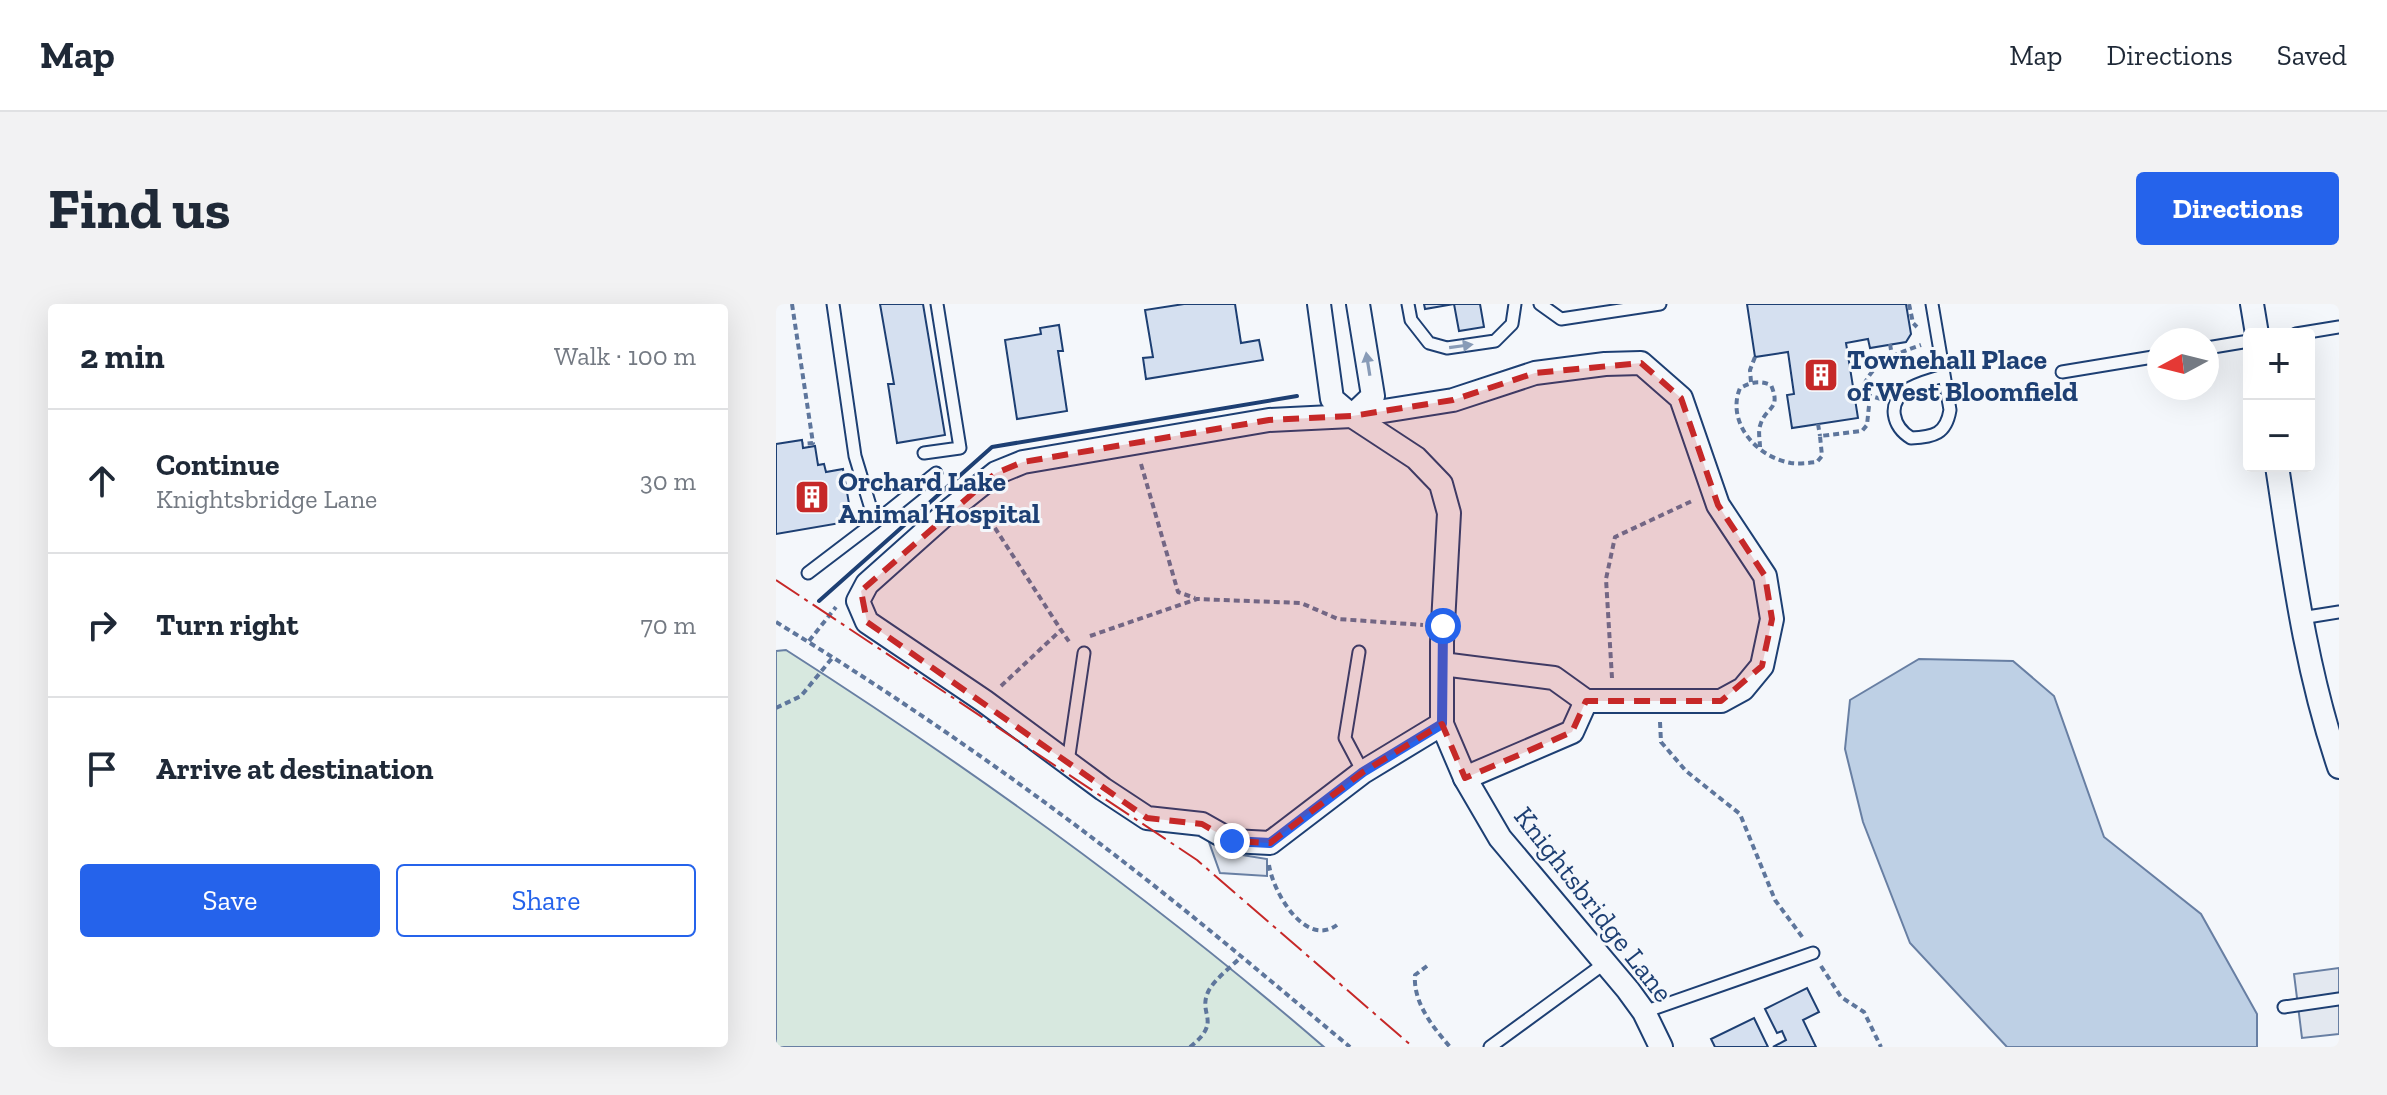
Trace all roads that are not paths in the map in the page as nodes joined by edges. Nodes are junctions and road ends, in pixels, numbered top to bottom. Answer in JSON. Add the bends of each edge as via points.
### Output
{"nodes":[{"id":1,"x":833,"y":304,"type":"edge"},
{"id":2,"x":937,"y":304,"type":"edge"},
{"id":3,"x":1319,"y":304,"type":"edge"},
{"id":4,"x":1358,"y":304,"type":"edge"},
{"id":5,"x":1408,"y":304,"type":"edge"},
{"id":6,"x":1515,"y":304,"type":"edge"},
{"id":7,"x":1540,"y":304,"type":"edge"},
{"id":8,"x":1660,"y":304,"type":"edge"},
{"id":9,"x":1932,"y":304,"type":"edge"},
{"id":10,"x":2252,"y":304,"type":"edge"},
{"id":11,"x":2339,"y":327,"type":"edge"},
{"id":12,"x":2256,"y":328,"type":"edge"},
{"id":13,"x":2315,"y":331,"type":"edge"},
{"id":14,"x":2243,"y":342,"type":"edge"},
{"id":15,"x":2219,"y":346,"type":"edge"},
{"id":16,"x":2147,"y":358,"type":"edge"},
{"id":17,"x":2062,"y":372,"type":"dead end"},
{"id":18,"x":1943,"y":376,"type":"junction"},
{"id":19,"x":1352,"y":416,"type":"junction"},
{"id":20,"x":924,"y":453,"type":"dead end"},
{"id":21,"x":2278,"y":472,"type":"edge"},
{"id":22,"x":936,"y":473,"type":"dead end"},
{"id":23,"x":875,"y":522,"type":"junction"},
{"id":24,"x":808,"y":573,"type":"dead end"},
{"id":25,"x":2339,"y":612,"type":"edge"},
{"id":26,"x":2301,"y":618,"type":"junction"},
{"id":27,"x":1359,"y":652,"type":"dead end"},
{"id":28,"x":1084,"y":653,"type":"dead end"},
{"id":29,"x":1442,"y":664,"type":"junction"},
{"id":30,"x":1586,"y":701,"type":"junction"},
{"id":31,"x":1442,"y":724,"type":"junction"},
{"id":32,"x":1067,"y":763,"type":"junction"},
{"id":33,"x":2339,"y":767,"type":"edge"},
{"id":34,"x":1363,"y":772,"type":"junction"},
{"id":35,"x":1465,"y":778,"type":"junction"},
{"id":36,"x":1813,"y":953,"type":"road end"},
{"id":37,"x":1605,"y":963,"type":"junction"},
{"id":38,"x":2339,"y":999,"type":"edge"},
{"id":39,"x":2284,"y":1007,"type":"dead end"},
{"id":40,"x":1644,"y":1012,"type":"junction"},
{"id":41,"x":1490,"y":1047,"type":"edge"},
{"id":42,"x":1661,"y":1047,"type":"edge"}],
"edges":[{"from":1,"to":23,"type":"lane","via":[[855,456]]},
{"from":2,"to":20,"type":"lane","via":[[960,448]]},
{"from":3,"to":19,"type":"street","name":"Knightsbridge Lane","via":[[1332,399]]},
{"from":19,"to":4,"type":"street","one_way":true,"via":[[1373,396]]},
{"from":5,"to":6,"type":"lane","one_way":true,"via":[[1411,320],[1429,343],[1447,348],[1495,341],[1512,324]]},
{"from":7,"to":8,"type":"lane","via":[[1561,319]]},
{"from":9,"to":18,"type":"lane"},
{"from":10,"to":12,"type":"street"},
{"from":11,"to":13,"type":"lane"},
{"from":14,"to":15,"type":"lane"},
{"from":16,"to":17,"type":"lane"},
{"from":18,"to":18,"type":"lane","via":[[1948,423],[1938,433],[1911,438],[1896,424],[1895,403],[1908,389]]},
{"from":19,"to":29,"type":"street","name":"Knightsbridge Lane","via":[[1416,458],[1441,484],[1449,513]]},
{"from":19,"to":30,"type":"street","via":[[1453,400],[1535,373],[1605,364],[1641,363],[1681,398],[1718,505],[1765,576],[1772,619],[1762,666],[1743,689],[1721,701]]},
{"from":19,"to":32,"type":"street","via":[[1269,420],[1023,462],[996,473],[972,492],[861,591],[858,601],[867,622]]},
{"from":21,"to":26,"type":"street"},
{"from":22,"to":23,"type":"lane"},
{"from":23,"to":24,"type":"lane"},
{"from":25,"to":26,"type":"lane"},
{"from":26,"to":33,"type":"street"},
{"from":27,"to":34,"type":"lane","via":[[1345,738]]},
{"from":28,"to":32,"type":"lane"},
{"from":29,"to":30,"type":"street","via":[[1554,678]]},
{"from":29,"to":31,"type":"street","name":"Knightsbridge Lane"},
{"from":30,"to":35,"type":"street","via":[[1572,732]]},
{"from":31,"to":34,"type":"street"},
{"from":31,"to":35,"type":"street","name":"Knightsbridge Lane"},
{"from":32,"to":34,"type":"street","via":[[1147,818],[1202,824],[1232,841],[1270,843]]},
{"from":35,"to":37,"type":"street","name":"Knightsbridge Lane","via":[[1500,838]]},
{"from":36,"to":40,"type":"lane"},
{"from":37,"to":40,"type":"street","name":"Knightsbridge Lane"},
{"from":37,"to":41,"type":"lane"},
{"from":38,"to":39,"type":"lane"},
{"from":40,"to":42,"type":"street","name":"Knightsbridge Lane"}]}
